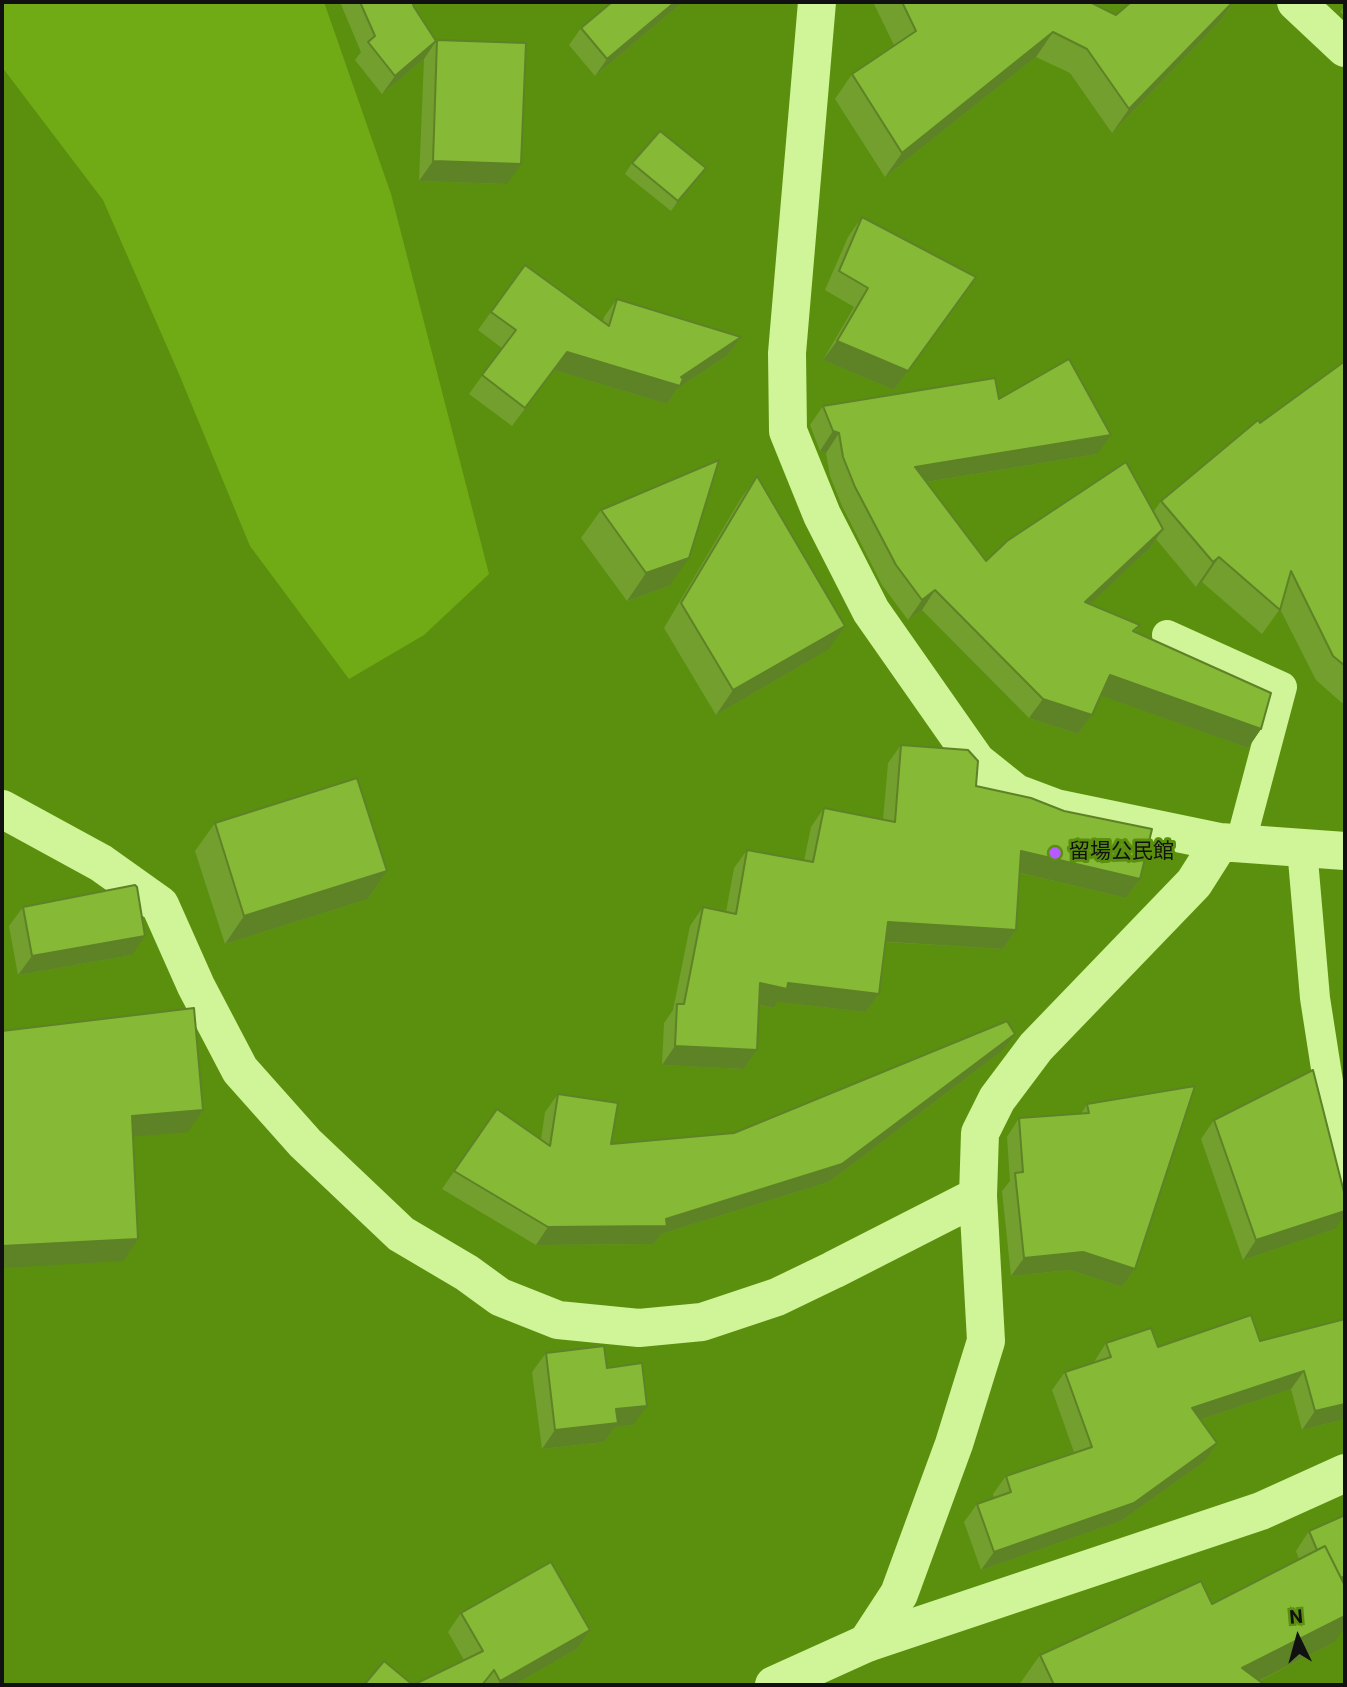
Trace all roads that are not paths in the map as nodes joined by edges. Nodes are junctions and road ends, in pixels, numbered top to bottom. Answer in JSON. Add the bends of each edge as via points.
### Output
{"nodes":[{"id":1,"x":817,"y":2,"type":"edge"},
{"id":2,"x":1296,"y":2,"type":"edge"},
{"id":3,"x":1345,"y":48,"type":"edge"},
{"id":4,"x":1167,"y":635,"type":"dead end"},
{"id":5,"x":2,"y":809,"type":"edge"},
{"id":6,"x":1230,"y":843,"type":"junction"},
{"id":7,"x":1302,"y":848,"type":"junction"},
{"id":8,"x":1345,"y":851,"type":"edge"},
{"id":9,"x":1345,"y":1189,"type":"edge"},
{"id":10,"x":978,"y":1196,"type":"junction"},
{"id":11,"x":1345,"y":1473,"type":"edge"},
{"id":12,"x":867,"y":1643,"type":"junction"},
{"id":13,"x":774,"y":1685,"type":"edge"}],
"edges":[{"from":1,"to":6,"type":"street","via":[[787,354],[788,431],[822,515],[871,611],[976,761],[1016,793],[1056,808]]},
{"from":2,"to":3,"type":"street"},
{"from":4,"to":6,"type":"lane","via":[[1282,687]]},
{"from":5,"to":10,"type":"street","via":[[101,863],[160,905],[240,1070],[305,1143],[401,1234],[500,1297],[558,1321],[639,1328],[702,1322],[777,1297]]},
{"from":6,"to":7,"type":"street"},
{"from":6,"to":10,"type":"street","via":[[1035,1047],[997,1099],[980,1133]]},
{"from":7,"to":8,"type":"street"},
{"from":7,"to":9,"type":"lane","via":[[1315,998]]},
{"from":10,"to":12,"type":"street","via":[[986,1341],[954,1444],[898,1594]]},
{"from":11,"to":12,"type":"street","via":[[1261,1511]]},
{"from":12,"to":13,"type":"street"}]}
